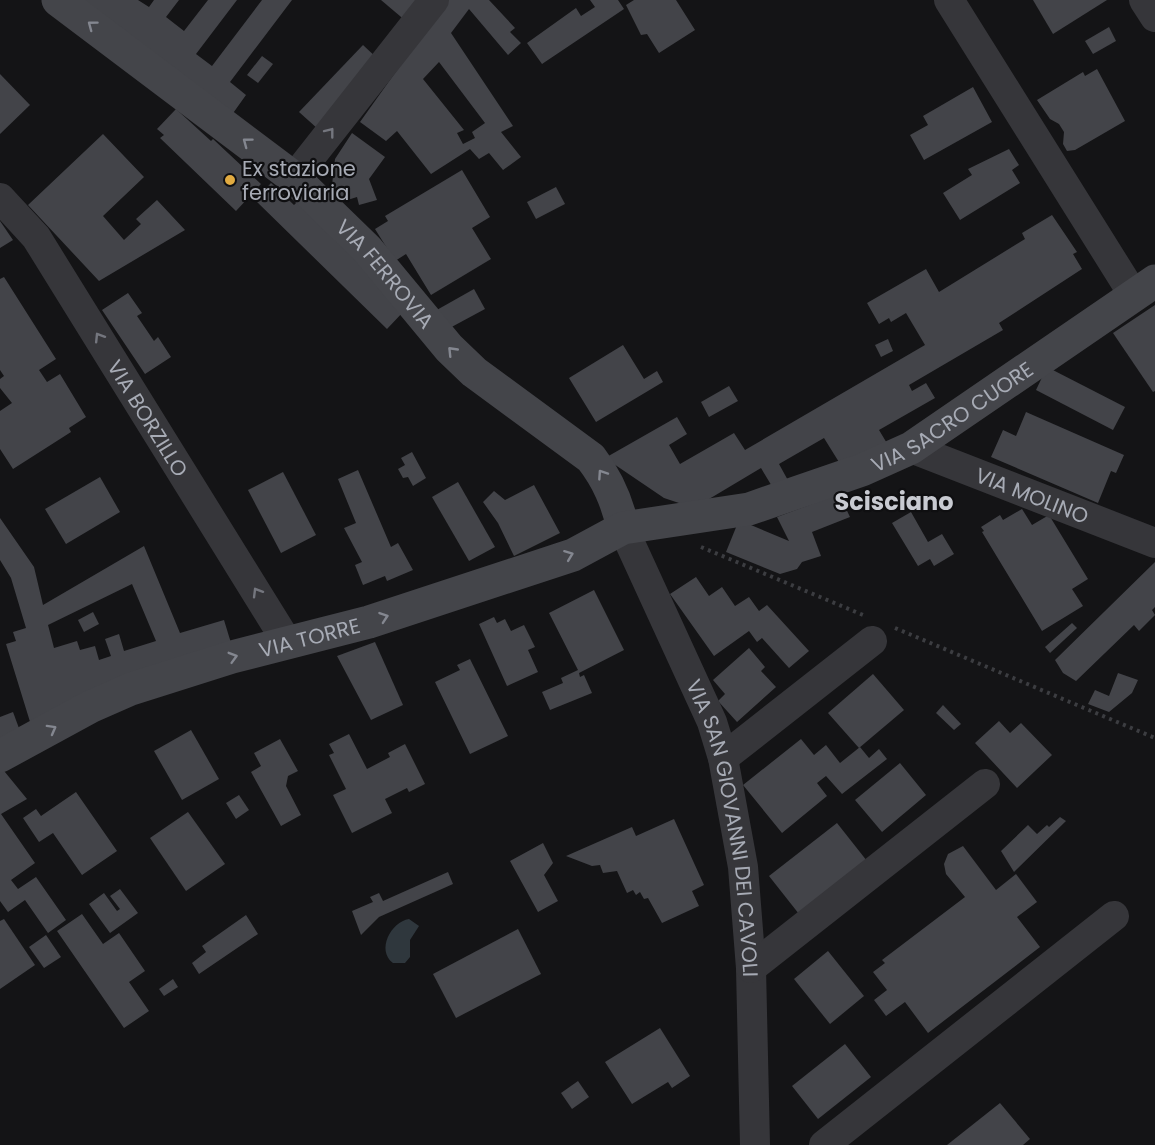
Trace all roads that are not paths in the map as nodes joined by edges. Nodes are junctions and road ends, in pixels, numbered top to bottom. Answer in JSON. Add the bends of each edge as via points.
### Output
{"nodes":[{"id":1,"x":57,"y":0,"type":"edge"},
{"id":2,"x":434,"y":0,"type":"edge"},
{"id":3,"x":949,"y":0,"type":"edge"},
{"id":4,"x":1144,"y":0,"type":"edge"},
{"id":5,"x":1155,"y":17,"type":"edge"},
{"id":6,"x":294,"y":178,"type":"junction"},
{"id":7,"x":0,"y":198,"type":"edge"},
{"id":8,"x":1144,"y":288,"type":"edge"},
{"id":9,"x":911,"y":448,"type":"junction"},
{"id":10,"x":623,"y":528,"type":"junction"},
{"id":11,"x":1155,"y":543,"type":"edge"},
{"id":12,"x":877,"y":628,"type":"road end"},
{"id":13,"x":287,"y":642,"type":"junction"},
{"id":14,"x":0,"y":756,"type":"edge"},
{"id":15,"x":723,"y":758,"type":"junction"},
{"id":16,"x":985,"y":784,"type":"dead end"},
{"id":17,"x":1114,"y":916,"type":"dead end"},
{"id":18,"x":751,"y":968,"type":"junction"},
{"id":19,"x":755,"y":1145,"type":"edge"},
{"id":20,"x":824,"y":1145,"type":"edge"}],
"edges":[{"from":6,"to":1,"type":"street","name":"VIA FERROVIA","one_way":true},
{"from":6,"to":2,"type":"street","one_way":true},
{"from":3,"to":8,"type":"street"},
{"from":4,"to":5,"type":"street"},
{"from":10,"to":6,"type":"street","name":"VIA FERROVIA","one_way":true,"via":[[617,501],[591,458],[474,372],[449,348],[367,249]]},
{"from":13,"to":7,"type":"street","name":"VIA BORZILLO","one_way":true,"via":[[36,237]]},
{"from":8,"to":9,"type":"street","name":"VIA SACRO CUORE"},
{"from":9,"to":10,"type":"street","name":"VIA SACRO CUORE","via":[[862,470],[748,509]]},
{"from":9,"to":11,"type":"street","name":"VIA MOLINO"},
{"from":13,"to":10,"type":"street","name":"VIA TORRE","one_way":true,"via":[[369,622],[573,555]]},
{"from":10,"to":15,"type":"street","name":"VIA SAN GIOVANNI DEI CAVOLI","via":[[712,722]]},
{"from":12,"to":15,"type":"street"},
{"from":14,"to":13,"type":"street","name":"VIA TORRE","one_way":true,"via":[[131,689]]},
{"from":15,"to":18,"type":"street","name":"VIA SAN GIOVANNI DEI CAVOLI","via":[[743,867]]},
{"from":16,"to":18,"type":"street"},
{"from":17,"to":20,"type":"street"},
{"from":18,"to":19,"type":"street","name":"VIA SAN GIOVANNI DEI CAVOLI"}]}
